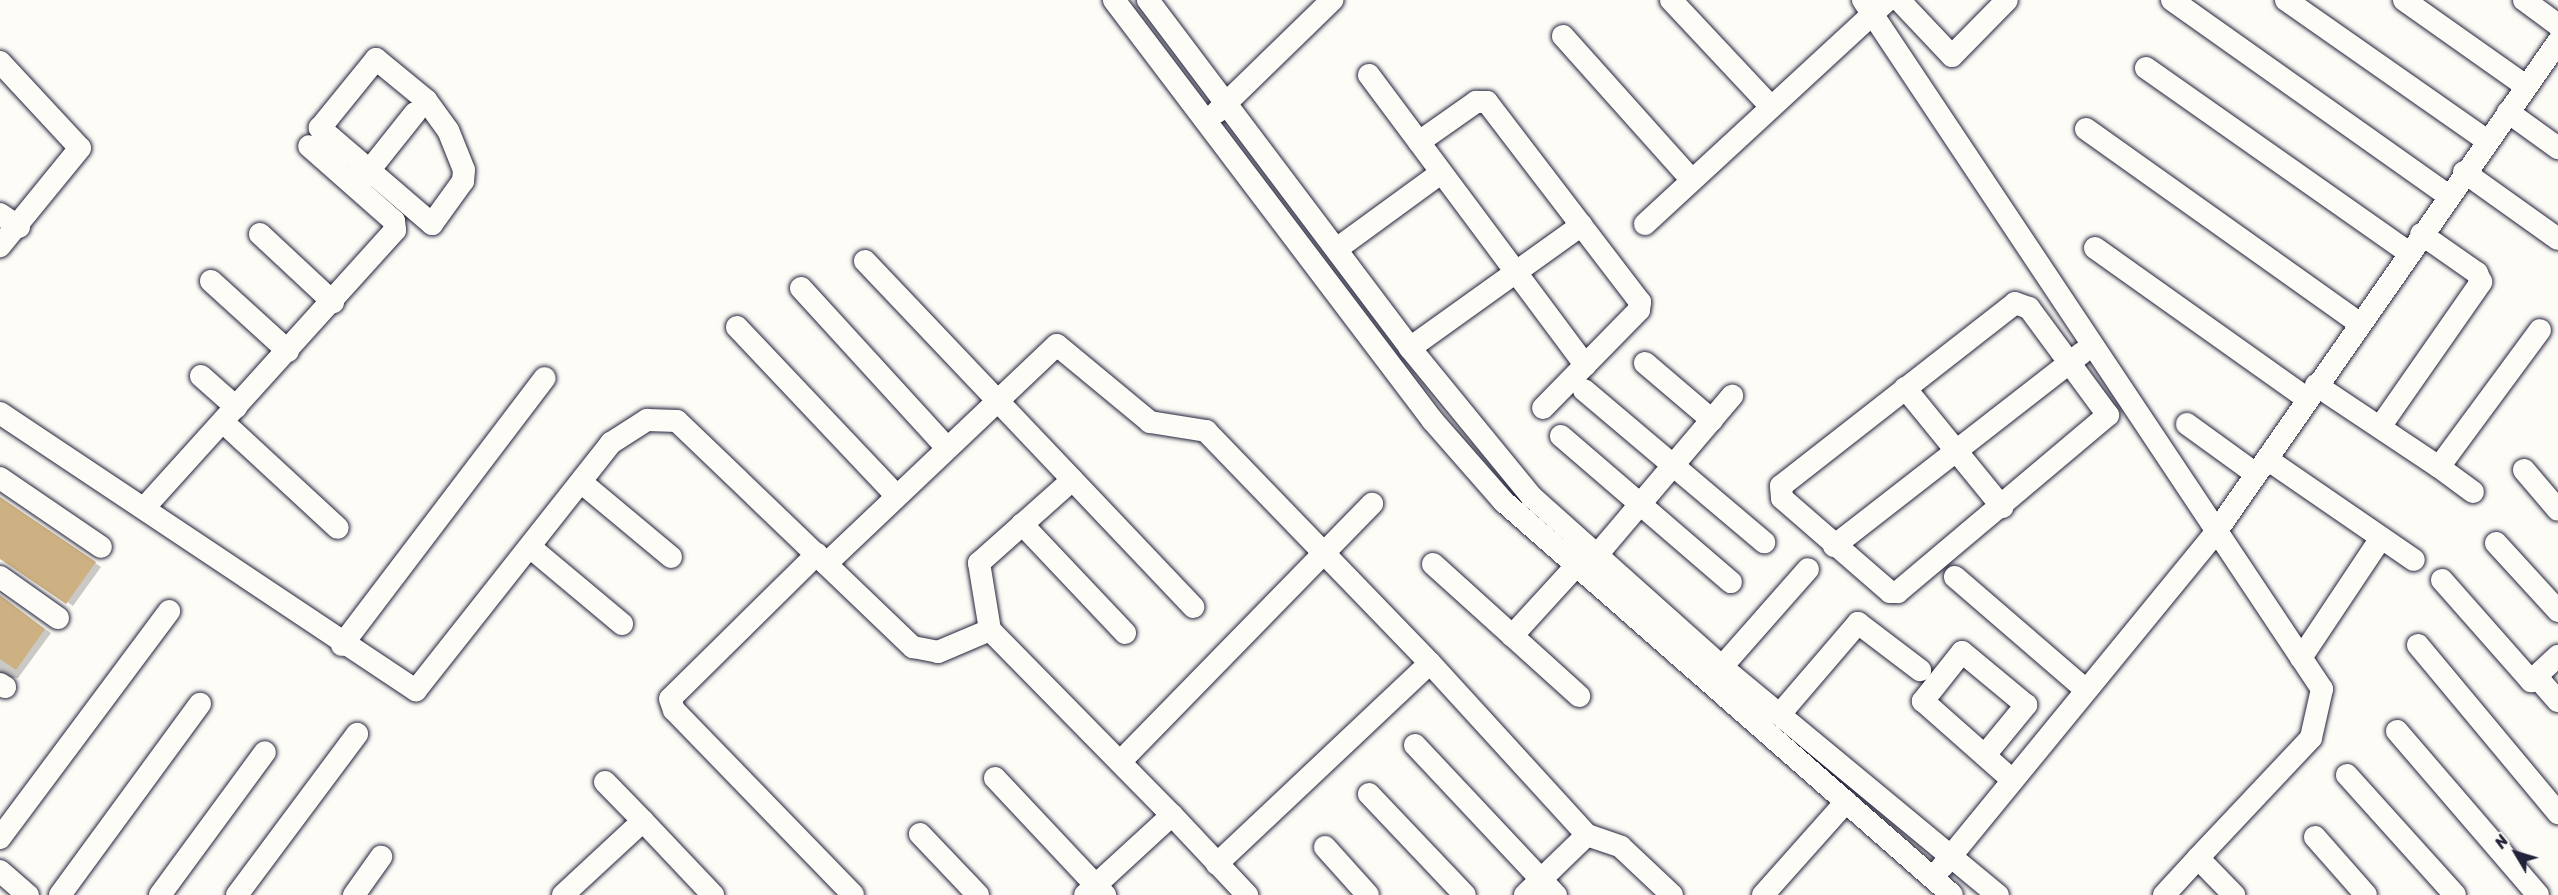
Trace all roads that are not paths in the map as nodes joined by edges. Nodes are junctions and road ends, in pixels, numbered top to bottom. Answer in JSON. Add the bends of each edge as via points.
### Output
{"nodes":[{"id":1,"x":1114,"y":0,"type":"edge"},
{"id":2,"x":1148,"y":0,"type":"edge"},
{"id":3,"x":1332,"y":0,"type":"edge"},
{"id":4,"x":1671,"y":0,"type":"edge"},
{"id":5,"x":1899,"y":0,"type":"edge"},
{"id":6,"x":2007,"y":0,"type":"edge"},
{"id":7,"x":2172,"y":0,"type":"edge"},
{"id":8,"x":2286,"y":0,"type":"edge"},
{"id":9,"x":2404,"y":0,"type":"edge"},
{"id":10,"x":2524,"y":0,"type":"edge"},
{"id":11,"x":1875,"y":4,"type":"edge"},
{"id":12,"x":2558,"y":25,"type":"edge"},
{"id":13,"x":1563,"y":36,"type":"dead end"},
{"id":14,"x":2556,"y":50,"type":"edge"},
{"id":15,"x":0,"y":62,"type":"edge"},
{"id":16,"x":2146,"y":68,"type":"dead end"},
{"id":17,"x":1369,"y":75,"type":"dead end"},
{"id":18,"x":2526,"y":86,"type":"junction"},
{"id":19,"x":1228,"y":102,"type":"junction"},
{"id":20,"x":1771,"y":107,"type":"junction"},
{"id":21,"x":2508,"y":112,"type":"junction"},
{"id":22,"x":415,"y":113,"type":"dead end"},
{"id":23,"x":1207,"y":120,"type":"junction"},
{"id":24,"x":2086,"y":129,"type":"dead end"},
{"id":25,"x":2487,"y":141,"type":"junction"},
{"id":26,"x":1419,"y":142,"type":"junction"},
{"id":27,"x":309,"y":146,"type":"dead end"},
{"id":28,"x":2558,"y":148,"type":"edge"},
{"id":29,"x":370,"y":170,"type":"junction"},
{"id":30,"x":2464,"y":172,"type":"junction"},
{"id":31,"x":1442,"y":173,"type":"junction"},
{"id":32,"x":1691,"y":179,"type":"junction"},
{"id":33,"x":356,"y":188,"type":"junction"},
{"id":34,"x":2447,"y":195,"type":"junction"},
{"id":35,"x":0,"y":214,"type":"edge"},
{"id":36,"x":1645,"y":224,"type":"dead end"},
{"id":37,"x":1582,"y":225,"type":"junction"},
{"id":38,"x":19,"y":227,"type":"junction"},
{"id":39,"x":260,"y":234,"type":"dead end"},
{"id":40,"x":2558,"y":239,"type":"edge"},
{"id":41,"x":2414,"y":243,"type":"junction"},
{"id":42,"x":0,"y":246,"type":"edge"},
{"id":43,"x":2095,"y":248,"type":"dead end"},
{"id":44,"x":1338,"y":249,"type":"junction"},
{"id":45,"x":866,"y":261,"type":"dead end"},
{"id":46,"x":1515,"y":273,"type":"junction"},
{"id":47,"x":211,"y":281,"type":"dead end"},
{"id":48,"x":801,"y":288,"type":"dead end"},
{"id":49,"x":333,"y":302,"type":"junction"},
{"id":50,"x":2358,"y":322,"type":"junction"},
{"id":51,"x":737,"y":327,"type":"dead end"},
{"id":52,"x":2540,"y":330,"type":"dead end"},
{"id":53,"x":2093,"y":345,"type":"junction"},
{"id":54,"x":1410,"y":348,"type":"junction"},
{"id":55,"x":288,"y":351,"type":"junction"},
{"id":56,"x":2072,"y":361,"type":"junction"},
{"id":57,"x":1645,"y":363,"type":"dead end"},
{"id":58,"x":1585,"y":365,"type":"junction"},
{"id":59,"x":201,"y":376,"type":"dead end"},
{"id":60,"x":545,"y":378,"type":"dead end"},
{"id":61,"x":1905,"y":388,"type":"junction"},
{"id":62,"x":1584,"y":390,"type":"dead end"},
{"id":63,"x":2311,"y":392,"type":"junction"},
{"id":64,"x":1732,"y":396,"type":"dead end"},
{"id":65,"x":996,"y":401,"type":"junction"},
{"id":66,"x":1543,"y":408,"type":"dead end"},
{"id":67,"x":0,"y":413,"type":"edge"},
{"id":68,"x":230,"y":415,"type":"junction"},
{"id":69,"x":1712,"y":420,"type":"junction"},
{"id":70,"x":2187,"y":424,"type":"dead end"},
{"id":71,"x":2380,"y":427,"type":"junction"},
{"id":72,"x":1561,"y":436,"type":"dead end"},
{"id":73,"x":947,"y":448,"type":"junction"},
{"id":74,"x":1956,"y":451,"type":"junction"},
{"id":75,"x":1673,"y":466,"type":"junction"},
{"id":76,"x":2261,"y":467,"type":"junction"},
{"id":77,"x":2439,"y":467,"type":"junction"},
{"id":78,"x":2524,"y":470,"type":"dead end"},
{"id":79,"x":0,"y":478,"type":"edge"},
{"id":80,"x":1072,"y":480,"type":"junction"},
{"id":81,"x":581,"y":482,"type":"junction"},
{"id":82,"x":2473,"y":492,"type":"dead end"},
{"id":83,"x":896,"y":495,"type":"junction"},
{"id":84,"x":1372,"y":504,"type":"dead end"},
{"id":85,"x":1640,"y":505,"type":"junction"},
{"id":86,"x":145,"y":507,"type":"junction"},
{"id":87,"x":2002,"y":507,"type":"junction"},
{"id":88,"x":2558,"y":510,"type":"edge"},
{"id":89,"x":1022,"y":524,"type":"junction"},
{"id":90,"x":338,"y":528,"type":"dead end"},
{"id":91,"x":2216,"y":532,"type":"junction"},
{"id":92,"x":2381,"y":538,"type":"junction"},
{"id":93,"x":1764,"y":542,"type":"dead end"},
{"id":94,"x":2496,"y":543,"type":"dead end"},
{"id":95,"x":530,"y":546,"type":"junction"},
{"id":96,"x":1834,"y":546,"type":"junction"},
{"id":97,"x":101,"y":547,"type":"dead end"},
{"id":98,"x":1323,"y":554,"type":"junction"},
{"id":99,"x":1597,"y":555,"type":"junction"},
{"id":100,"x":671,"y":557,"type":"dead end"},
{"id":101,"x":822,"y":559,"type":"junction"},
{"id":102,"x":2414,"y":560,"type":"dead end"},
{"id":103,"x":1433,"y":564,"type":"dead end"},
{"id":104,"x":1575,"y":567,"type":"junction"},
{"id":105,"x":1808,"y":569,"type":"dead end"},
{"id":106,"x":0,"y":577,"type":"edge"},
{"id":107,"x":1955,"y":577,"type":"dead end"},
{"id":108,"x":2442,"y":580,"type":"dead end"},
{"id":109,"x":1731,"y":582,"type":"dead end"},
{"id":110,"x":1192,"y":607,"type":"dead end"},
{"id":111,"x":169,"y":611,"type":"dead end"},
{"id":112,"x":2558,"y":611,"type":"edge"},
{"id":113,"x":58,"y":618,"type":"dead end"},
{"id":114,"x":622,"y":624,"type":"dead end"},
{"id":115,"x":990,"y":630,"type":"junction"},
{"id":116,"x":1125,"y":633,"type":"dead end"},
{"id":117,"x":1512,"y":636,"type":"junction"},
{"id":118,"x":342,"y":645,"type":"junction"},
{"id":119,"x":2418,"y":645,"type":"dead end"},
{"id":120,"x":2558,"y":656,"type":"edge"},
{"id":121,"x":2301,"y":658,"type":"junction"},
{"id":122,"x":1430,"y":663,"type":"junction"},
{"id":123,"x":1920,"y":670,"type":"dead end"},
{"id":124,"x":1715,"y":675,"type":"junction"},
{"id":125,"x":2536,"y":676,"type":"junction"},
{"id":126,"x":2086,"y":690,"type":"junction"},
{"id":127,"x":1579,"y":696,"type":"dead end"},
{"id":128,"x":2558,"y":701,"type":"edge"},
{"id":129,"x":200,"y":704,"type":"dead end"},
{"id":130,"x":1780,"y":714,"type":"junction"},
{"id":131,"x":2397,"y":731,"type":"dead end"},
{"id":132,"x":357,"y":734,"type":"dead end"},
{"id":133,"x":1415,"y":745,"type":"dead end"},
{"id":134,"x":265,"y":752,"type":"dead end"},
{"id":135,"x":1985,"y":755,"type":"junction"},
{"id":136,"x":1120,"y":762,"type":"junction"},
{"id":137,"x":2347,"y":775,"type":"dead end"},
{"id":138,"x":996,"y":778,"type":"dead end"},
{"id":139,"x":2010,"y":778,"type":"junction"},
{"id":140,"x":605,"y":782,"type":"dead end"},
{"id":141,"x":1368,"y":794,"type":"dead end"},
{"id":142,"x":1846,"y":802,"type":"junction"},
{"id":143,"x":2558,"y":813,"type":"edge"},
{"id":144,"x":1172,"y":815,"type":"junction"},
{"id":145,"x":643,"y":821,"type":"junction"},
{"id":146,"x":920,"y":834,"type":"dead end"},
{"id":147,"x":1587,"y":835,"type":"junction"},
{"id":148,"x":2315,"y":837,"type":"dead end"},
{"id":149,"x":0,"y":838,"type":"edge"},
{"id":150,"x":1325,"y":847,"type":"dead end"},
{"id":151,"x":1952,"y":856,"type":"junction"},
{"id":152,"x":381,"y":857,"type":"dead end"},
{"id":153,"x":2198,"y":858,"type":"junction"},
{"id":154,"x":1217,"y":864,"type":"junction"},
{"id":155,"x":0,"y":871,"type":"edge"},
{"id":156,"x":1933,"y":878,"type":"junction"},
{"id":157,"x":1541,"y":890,"type":"edge"},
{"id":158,"x":1095,"y":892,"type":"edge"},
{"id":159,"x":28,"y":895,"type":"edge"},
{"id":160,"x":60,"y":895,"type":"edge"},
{"id":161,"x":160,"y":895,"type":"edge"},
{"id":162,"x":237,"y":895,"type":"edge"},
{"id":163,"x":354,"y":895,"type":"edge"},
{"id":164,"x":563,"y":895,"type":"edge"},
{"id":165,"x":713,"y":895,"type":"edge"},
{"id":166,"x":853,"y":895,"type":"edge"},
{"id":167,"x":978,"y":895,"type":"edge"},
{"id":168,"x":1247,"y":895,"type":"edge"},
{"id":169,"x":1368,"y":895,"type":"edge"},
{"id":170,"x":1465,"y":895,"type":"edge"},
{"id":171,"x":1672,"y":895,"type":"edge"},
{"id":172,"x":1764,"y":895,"type":"edge"},
{"id":173,"x":1952,"y":895,"type":"edge"},
{"id":174,"x":1998,"y":895,"type":"edge"},
{"id":175,"x":2164,"y":895,"type":"edge"},
{"id":176,"x":2234,"y":895,"type":"edge"},
{"id":177,"x":2366,"y":895,"type":"edge"},
{"id":178,"x":2455,"y":895,"type":"edge"},
{"id":179,"x":2538,"y":895,"type":"edge"}],
"edges":[{"from":1,"to":23,"type":"street"},
{"from":2,"to":19,"type":"street"},
{"from":3,"to":19,"type":"street"},
{"from":4,"to":20,"type":"street"},
{"from":5,"to":6,"type":"street","via":[[1952,56]]},
{"from":7,"to":34,"type":"street"},
{"from":8,"to":25,"type":"street"},
{"from":9,"to":18,"type":"street"},
{"from":10,"to":12,"type":"street"},
{"from":11,"to":20,"type":"street"},
{"from":11,"to":53,"type":"street"},
{"from":13,"to":32,"type":"street"},
{"from":14,"to":18,"type":"street"},
{"from":15,"to":38,"type":"street","via":[[80,148]]},
{"from":16,"to":41,"type":"street"},
{"from":17,"to":26,"type":"street"},
{"from":18,"to":21,"type":"street"},
{"from":19,"to":23,"type":"street"},
{"from":19,"to":44,"type":"street"},
{"from":20,"to":32,"type":"street"},
{"from":21,"to":25,"type":"street"},
{"from":21,"to":28,"type":"street"},
{"from":22,"to":29,"type":"street"},
{"from":23,"to":104,"type":"street","via":[[1433,421],[1503,501]]},
{"from":24,"to":50,"type":"street"},
{"from":25,"to":30,"type":"street"},
{"from":26,"to":31,"type":"street"},
{"from":26,"to":37,"type":"street","via":[[1476,102],[1487,102]]},
{"from":27,"to":33,"type":"street"},
{"from":29,"to":29,"type":"street","via":[[320,128],[376,59],[426,100],[448,130],[463,181],[432,224]]},
{"from":29,"to":33,"type":"street"},
{"from":30,"to":34,"type":"street"},
{"from":30,"to":40,"type":"street"},
{"from":31,"to":44,"type":"street"},
{"from":31,"to":46,"type":"street"},
{"from":32,"to":36,"type":"street"},
{"from":33,"to":49,"type":"street","via":[[394,221],[395,230]]},
{"from":34,"to":41,"type":"street"},
{"from":35,"to":38,"type":"street"},
{"from":37,"to":46,"type":"street"},
{"from":37,"to":58,"type":"street","via":[[1641,305]]},
{"from":38,"to":42,"type":"street"},
{"from":39,"to":49,"type":"street"},
{"from":41,"to":50,"type":"street"},
{"from":41,"to":71,"type":"street","via":[[2477,273],[2481,282]]},
{"from":43,"to":63,"type":"street"},
{"from":44,"to":54,"type":"street"},
{"from":45,"to":65,"type":"street"},
{"from":46,"to":54,"type":"street"},
{"from":46,"to":58,"type":"street"},
{"from":47,"to":55,"type":"street"},
{"from":48,"to":73,"type":"street"},
{"from":49,"to":55,"type":"street"},
{"from":50,"to":63,"type":"street"},
{"from":51,"to":83,"type":"street"},
{"from":52,"to":77,"type":"street"},
{"from":53,"to":56,"type":"street"},
{"from":53,"to":91,"type":"street"},
{"from":54,"to":99,"type":"street","via":[[1494,456]]},
{"from":55,"to":68,"type":"street"},
{"from":56,"to":61,"type":"street","via":[[2024,303],[2015,303]]},
{"from":56,"to":74,"type":"street"},
{"from":56,"to":87,"type":"street","via":[[2106,409],[2106,419]]},
{"from":57,"to":69,"type":"street"},
{"from":58,"to":66,"type":"street"},
{"from":59,"to":68,"type":"street"},
{"from":60,"to":118,"type":"street"},
{"from":61,"to":74,"type":"street"},
{"from":61,"to":96,"type":"street","via":[[1781,486],[1782,498]]},
{"from":62,"to":75,"type":"street"},
{"from":63,"to":71,"type":"street"},
{"from":63,"to":76,"type":"street"},
{"from":64,"to":69,"type":"street"},
{"from":65,"to":73,"type":"street"},
{"from":65,"to":80,"type":"street"},
{"from":65,"to":98,"type":"street","via":[[1057,345],[1150,422],[1206,431]]},
{"from":67,"to":86,"type":"street"},
{"from":68,"to":86,"type":"street"},
{"from":68,"to":90,"type":"street"},
{"from":69,"to":75,"type":"street"},
{"from":70,"to":76,"type":"street"},
{"from":71,"to":77,"type":"street"},
{"from":72,"to":85,"type":"street"},
{"from":73,"to":83,"type":"street"},
{"from":74,"to":87,"type":"street"},
{"from":74,"to":96,"type":"street"},
{"from":75,"to":85,"type":"street"},
{"from":75,"to":93,"type":"street"},
{"from":76,"to":91,"type":"street"},
{"from":76,"to":92,"type":"street"},
{"from":77,"to":82,"type":"street"},
{"from":78,"to":88,"type":"street"},
{"from":79,"to":97,"type":"street"},
{"from":80,"to":89,"type":"street"},
{"from":80,"to":110,"type":"street"},
{"from":81,"to":95,"type":"street"},
{"from":81,"to":100,"type":"street"},
{"from":81,"to":101,"type":"street","via":[[623,432],[647,420],[677,421]]},
{"from":83,"to":101,"type":"street"},
{"from":84,"to":98,"type":"street"},
{"from":85,"to":99,"type":"street"},
{"from":85,"to":109,"type":"street"},
{"from":86,"to":118,"type":"street"},
{"from":87,"to":96,"type":"street","via":[[1894,593]]},
{"from":89,"to":115,"type":"street","via":[[979,563]]},
{"from":89,"to":116,"type":"street"},
{"from":91,"to":121,"type":"street"},
{"from":91,"to":126,"type":"street"},
{"from":92,"to":102,"type":"street"},
{"from":92,"to":121,"type":"street"},
{"from":94,"to":112,"type":"street"},
{"from":95,"to":114,"type":"street"},
{"from":95,"to":118,"type":"street","via":[[416,690]]},
{"from":98,"to":122,"type":"street"},
{"from":98,"to":136,"type":"street"},
{"from":99,"to":124,"type":"street"},
{"from":101,"to":115,"type":"street","via":[[923,653],[938,652]]},
{"from":101,"to":166,"type":"street","via":[[670,699],[674,710]]},
{"from":103,"to":117,"type":"street"},
{"from":104,"to":117,"type":"street"},
{"from":104,"to":124,"type":"street"},
{"from":105,"to":124,"type":"street"},
{"from":106,"to":113,"type":"street"},
{"from":107,"to":126,"type":"street"},
{"from":108,"to":125,"type":"street","via":[[2531,681]]},
{"from":111,"to":149,"type":"street"},
{"from":115,"to":136,"type":"street"},
{"from":117,"to":127,"type":"street"},
{"from":119,"to":143,"type":"street"},
{"from":120,"to":125,"type":"street"},
{"from":121,"to":153,"type":"street","via":[[2322,689],[2311,738]]},
{"from":122,"to":147,"type":"street"},
{"from":122,"to":154,"type":"street"},
{"from":123,"to":130,"type":"street","via":[[1858,623]]},
{"from":124,"to":130,"type":"street"},
{"from":124,"to":142,"type":"street"},
{"from":125,"to":128,"type":"street"},
{"from":126,"to":139,"type":"street"},
{"from":129,"to":160,"type":"street"},
{"from":130,"to":151,"type":"street"},
{"from":131,"to":179,"type":"street"},
{"from":132,"to":162,"type":"street"},
{"from":133,"to":157,"type":"street"},
{"from":134,"to":161,"type":"street"},
{"from":135,"to":135,"type":"street","via":[[2026,705],[1962,652],[1923,701]]},
{"from":135,"to":139,"type":"street"},
{"from":136,"to":144,"type":"street"},
{"from":137,"to":178,"type":"street"},
{"from":138,"to":158,"type":"street"},
{"from":139,"to":151,"type":"street"},
{"from":140,"to":145,"type":"street"},
{"from":141,"to":170,"type":"street"},
{"from":142,"to":156,"type":"street"},
{"from":142,"to":172,"type":"street"},
{"from":144,"to":154,"type":"street"},
{"from":144,"to":158,"type":"street"},
{"from":145,"to":164,"type":"street"},
{"from":145,"to":165,"type":"street"},
{"from":146,"to":167,"type":"street"},
{"from":147,"to":157,"type":"street"},
{"from":147,"to":171,"type":"street","via":[[1621,847]]},
{"from":148,"to":177,"type":"street"},
{"from":150,"to":169,"type":"street"},
{"from":151,"to":156,"type":"street"},
{"from":151,"to":174,"type":"street"},
{"from":152,"to":163,"type":"street"},
{"from":153,"to":175,"type":"street"},
{"from":153,"to":176,"type":"street"},
{"from":154,"to":168,"type":"street"},
{"from":155,"to":159,"type":"street"},
{"from":156,"to":173,"type":"street"}]}
